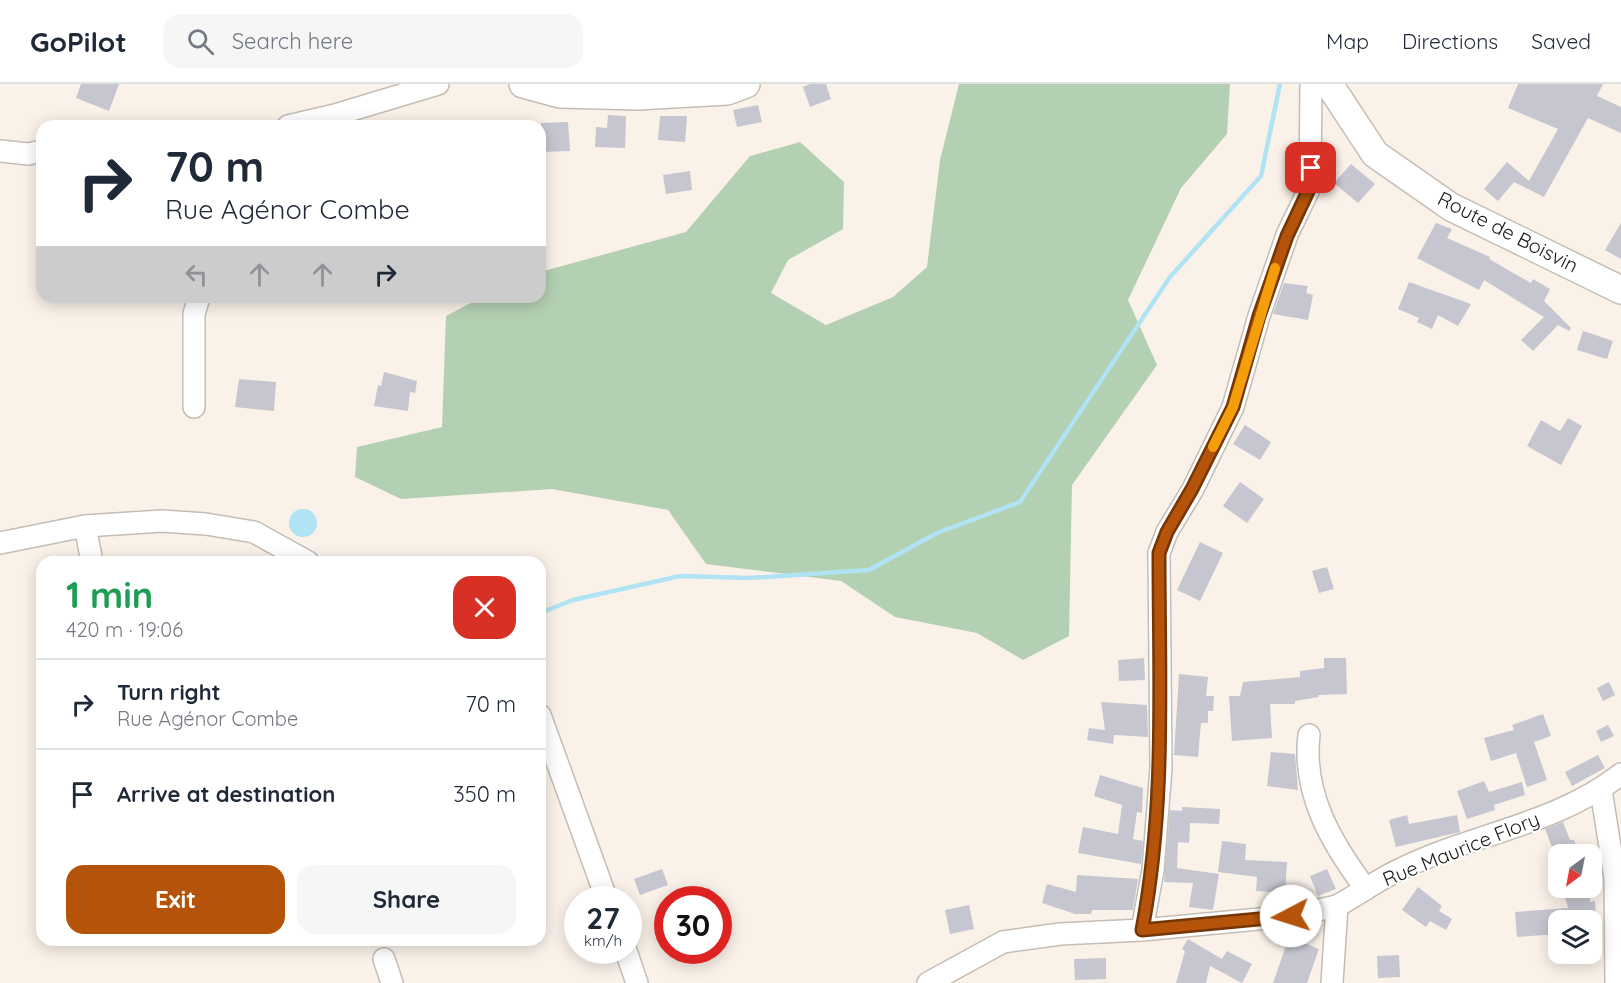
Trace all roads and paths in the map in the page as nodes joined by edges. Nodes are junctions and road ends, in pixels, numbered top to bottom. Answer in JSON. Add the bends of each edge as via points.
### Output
{"nodes":[{"id":1,"x":438,"y":84,"type":"edge"},
{"id":2,"x":523,"y":84,"type":"edge"},
{"id":3,"x":746,"y":84,"type":"edge"},
{"id":4,"x":1348,"y":84,"type":"edge"},
{"id":5,"x":1318,"y":86,"type":"edge"},
{"id":6,"x":314,"y":120,"type":"edge"},
{"id":7,"x":0,"y":150,"type":"edge"},
{"id":8,"x":36,"y":152,"type":"edge"},
{"id":9,"x":1398,"y":169,"type":"junction"},
{"id":10,"x":1621,"y":290,"type":"edge"},
{"id":11,"x":197,"y":303,"type":"edge"},
{"id":12,"x":194,"y":406,"type":"dead end"},
{"id":13,"x":85,"y":526,"type":"junction"},
{"id":14,"x":0,"y":543,"type":"edge"},
{"id":15,"x":91,"y":556,"type":"edge"},
{"id":16,"x":297,"y":556,"type":"edge"},
{"id":17,"x":546,"y":732,"type":"edge"},
{"id":18,"x":1309,"y":735,"type":"dead end"},
{"id":19,"x":1621,"y":774,"type":"edge"},
{"id":20,"x":1601,"y":790,"type":"junction"},
{"id":21,"x":603,"y":886,"type":"edge"},
{"id":22,"x":1366,"y":889,"type":"junction"},
{"id":23,"x":1337,"y":906,"type":"junction"},
{"id":24,"x":1142,"y":930,"type":"junction"},
{"id":25,"x":384,"y":959,"type":"dead end"},
{"id":26,"x":630,"y":964,"type":"edge"},
{"id":27,"x":392,"y":983,"type":"edge"},
{"id":28,"x":637,"y":983,"type":"edge"},
{"id":29,"x":928,"y":983,"type":"edge"},
{"id":30,"x":1332,"y":983,"type":"edge"},
{"id":31,"x":1616,"y":983,"type":"edge"}],
"edges":[{"from":1,"to":6,"type":"street"},
{"from":2,"to":3,"type":"main road","via":[[560,94],[637,96],[727,91]]},
{"from":4,"to":9,"type":"main road","via":[[1387,142]]},
{"from":5,"to":9,"type":"main road","name":"Route de Boisvin","via":[[1375,154]]},
{"from":5,"to":24,"type":"street","via":[[1310,187],[1287,236],[1233,407],[1159,553],[1161,768],[1153,870]]},
{"from":7,"to":8,"type":"street"},
{"from":9,"to":10,"type":"main road","name":"Route de Boisvin","via":[[1451,207]]},
{"from":11,"to":12,"type":"street"},
{"from":13,"to":14,"type":"street"},
{"from":13,"to":15,"type":"street"},
{"from":13,"to":16,"type":"street","via":[[206,524],[254,532]]},
{"from":17,"to":21,"type":"street"},
{"from":18,"to":22,"type":"street","via":[[1308,772],[1316,805],[1346,862]]},
{"from":19,"to":20,"type":"street","name":"Rue Maurice Flory"},
{"from":20,"to":22,"type":"street","name":"Rue Maurice Flory","via":[[1402,868]]},
{"from":20,"to":31,"type":"street","via":[[1615,878]]},
{"from":22,"to":23,"type":"street","name":"Rue Maurice Flory"},
{"from":23,"to":24,"type":"street","name":"Rue Maurice Flory","via":[[1291,916]]},
{"from":23,"to":30,"type":"street"},
{"from":24,"to":29,"type":"street","name":"Rue Maurice Flory","via":[[1060,934],[1003,942]]},
{"from":25,"to":27,"type":"street"},
{"from":26,"to":28,"type":"street"}]}
